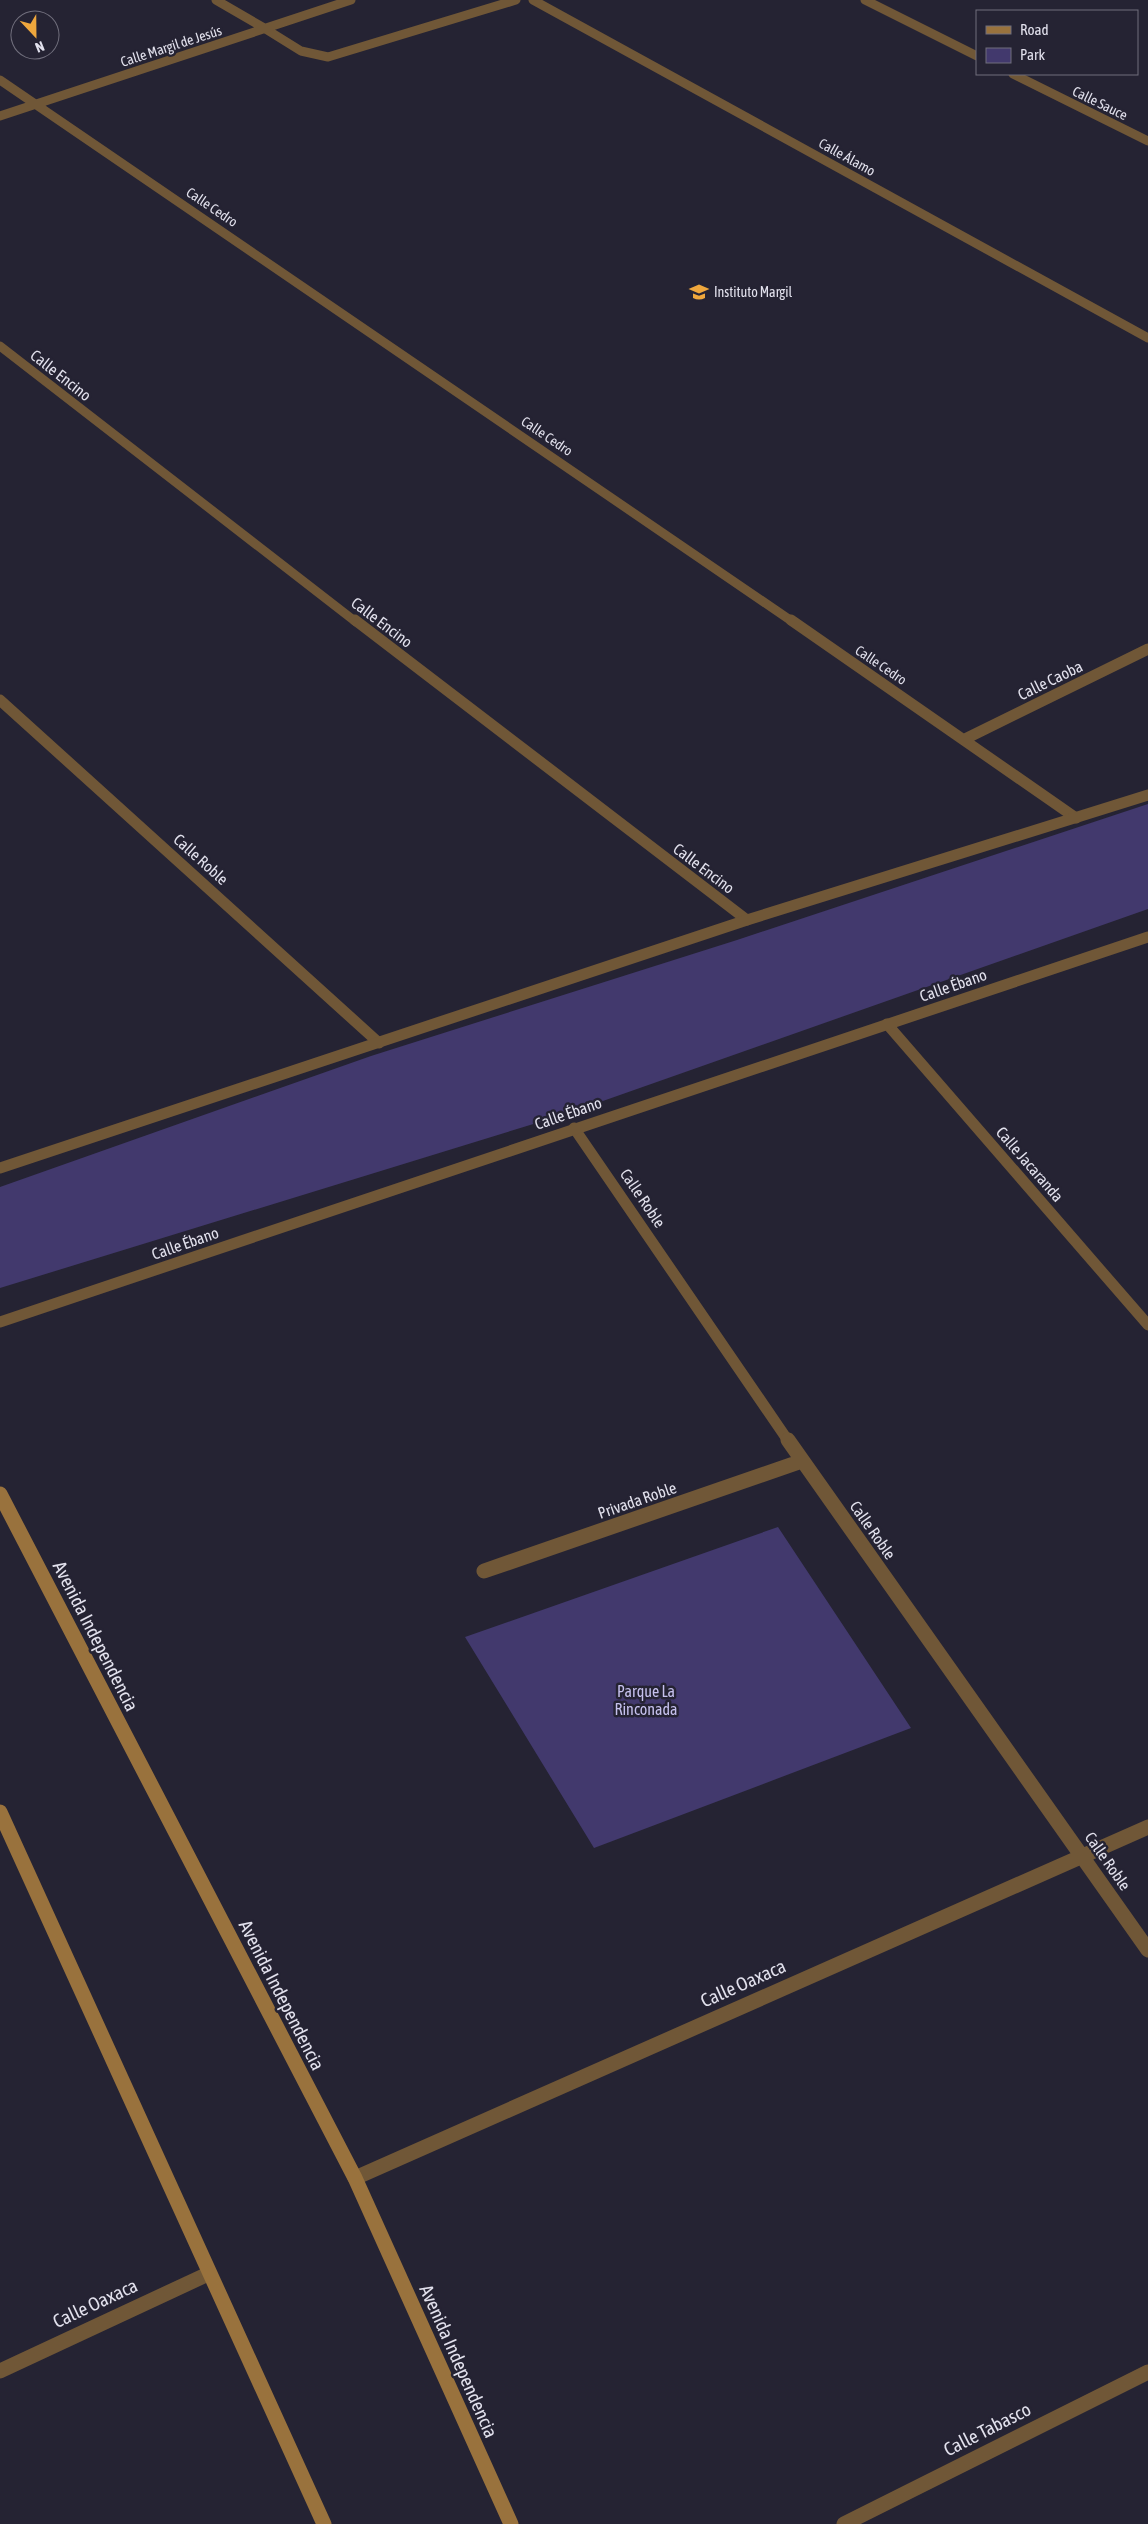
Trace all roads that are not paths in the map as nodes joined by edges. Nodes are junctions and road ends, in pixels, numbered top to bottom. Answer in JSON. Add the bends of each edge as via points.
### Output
{"nodes":[{"id":1,"x":216,"y":0,"type":"edge"},
{"id":2,"x":350,"y":0,"type":"edge"},
{"id":3,"x":516,"y":0,"type":"edge"},
{"id":4,"x":533,"y":0,"type":"edge"},
{"id":5,"x":865,"y":0,"type":"edge"},
{"id":6,"x":264,"y":28,"type":"junction"},
{"id":7,"x":976,"y":56,"type":"edge"},
{"id":8,"x":1015,"y":75,"type":"edge"},
{"id":9,"x":0,"y":80,"type":"edge"},
{"id":10,"x":36,"y":103,"type":"junction"},
{"id":11,"x":0,"y":116,"type":"edge"},
{"id":12,"x":1148,"y":141,"type":"edge"},
{"id":13,"x":1148,"y":338,"type":"edge"},
{"id":14,"x":0,"y":346,"type":"edge"},
{"id":15,"x":1148,"y":649,"type":"edge"},
{"id":16,"x":0,"y":700,"type":"edge"},
{"id":17,"x":965,"y":739,"type":"junction"},
{"id":18,"x":1148,"y":795,"type":"edge"},
{"id":19,"x":1076,"y":818,"type":"junction"},
{"id":20,"x":747,"y":920,"type":"junction"},
{"id":21,"x":1148,"y":937,"type":"edge"},
{"id":22,"x":887,"y":1024,"type":"junction"},
{"id":23,"x":379,"y":1043,"type":"junction"},
{"id":24,"x":574,"y":1128,"type":"junction"},
{"id":25,"x":0,"y":1168,"type":"edge"},
{"id":26,"x":0,"y":1322,"type":"edge"},
{"id":27,"x":1148,"y":1326,"type":"edge"},
{"id":28,"x":802,"y":1461,"type":"junction"},
{"id":29,"x":0,"y":1494,"type":"edge"},
{"id":30,"x":484,"y":1571,"type":"dead end"},
{"id":31,"x":0,"y":1812,"type":"edge"},
{"id":32,"x":1148,"y":1827,"type":"edge"},
{"id":33,"x":1083,"y":1856,"type":"junction"},
{"id":34,"x":1148,"y":1950,"type":"edge"},
{"id":35,"x":355,"y":2178,"type":"junction"},
{"id":36,"x":208,"y":2274,"type":"junction"},
{"id":37,"x":0,"y":2371,"type":"edge"},
{"id":38,"x":1148,"y":2372,"type":"edge"},
{"id":39,"x":324,"y":2524,"type":"edge"},
{"id":40,"x":511,"y":2524,"type":"edge"},
{"id":41,"x":844,"y":2524,"type":"edge"}],
"edges":[{"from":1,"to":6,"type":"street"},
{"from":2,"to":6,"type":"street","name":"Calle Margil de Jesús"},
{"from":3,"to":6,"type":"street","via":[[328,57],[310,56]]},
{"from":4,"to":13,"type":"street","name":"Calle Álamo"},
{"from":5,"to":7,"type":"street"},
{"from":6,"to":10,"type":"street","name":"Calle Margil de Jesús"},
{"from":8,"to":12,"type":"street","name":"Calle Sauce"},
{"from":9,"to":10,"type":"street","name":"Calle Cedro"},
{"from":10,"to":11,"type":"street","name":"Calle Margil de Jesús"},
{"from":10,"to":17,"type":"street","name":"Calle Cedro"},
{"from":14,"to":20,"type":"street","name":"Calle Encino","via":[[196,500]]},
{"from":15,"to":17,"type":"street","name":"Calle Caoba"},
{"from":16,"to":23,"type":"street","name":"Calle Roble"},
{"from":17,"to":19,"type":"street","name":"Calle Cedro"},
{"from":18,"to":19,"type":"street"},
{"from":19,"to":20,"type":"street"},
{"from":20,"to":23,"type":"street"},
{"from":21,"to":22,"type":"street","name":"Calle Ébano"},
{"from":22,"to":24,"type":"street","name":"Calle Ébano"},
{"from":22,"to":27,"type":"street","name":"Calle Jacaranda"},
{"from":23,"to":25,"type":"street"},
{"from":24,"to":26,"type":"street","name":"Calle Ébano"},
{"from":24,"to":28,"type":"street","name":"Calle Roble"},
{"from":28,"to":30,"type":"street","name":"Privada Roble"},
{"from":28,"to":33,"type":"street","name":"Calle Roble"},
{"from":29,"to":35,"type":"main road","name":"Avenida Independencia"},
{"from":31,"to":36,"type":"main road"},
{"from":32,"to":33,"type":"street","name":"Calle Oaxaca"},
{"from":33,"to":34,"type":"street","name":"Calle Roble"},
{"from":33,"to":35,"type":"street","name":"Calle Oaxaca"},
{"from":35,"to":40,"type":"main road","name":"Avenida Independencia"},
{"from":36,"to":37,"type":"street","name":"Calle Oaxaca"},
{"from":36,"to":39,"type":"main road"},
{"from":38,"to":41,"type":"street","name":"Calle Tabasco"}]}
